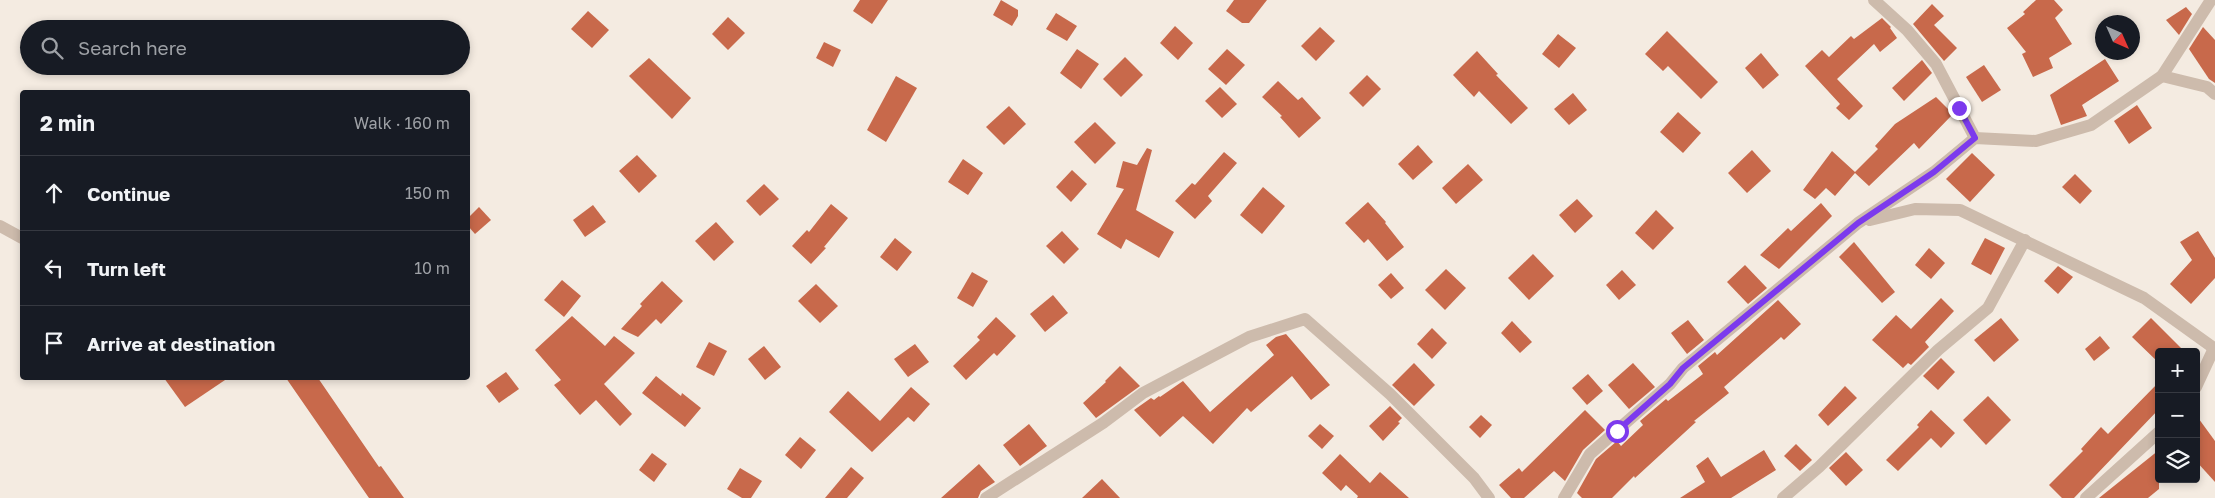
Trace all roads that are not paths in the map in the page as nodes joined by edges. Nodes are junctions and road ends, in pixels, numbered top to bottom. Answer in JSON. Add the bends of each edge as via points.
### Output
{"nodes":[{"id":1,"x":1874,"y":0,"type":"edge"},
{"id":2,"x":2211,"y":0,"type":"edge"},
{"id":3,"x":2162,"y":76,"type":"junction"},
{"id":4,"x":2215,"y":94,"type":"edge"},
{"id":5,"x":1975,"y":138,"type":"junction"},
{"id":6,"x":1858,"y":223,"type":"junction"},
{"id":7,"x":0,"y":226,"type":"edge"},
{"id":8,"x":20,"y":237,"type":"edge"},
{"id":9,"x":2024,"y":240,"type":"junction"},
{"id":10,"x":2214,"y":348,"type":"edge"},
{"id":11,"x":2200,"y":378,"type":"edge"},
{"id":12,"x":2155,"y":436,"type":"edge"},
{"id":13,"x":986,"y":498,"type":"edge"},
{"id":14,"x":1489,"y":498,"type":"edge"},
{"id":15,"x":1564,"y":498,"type":"edge"},
{"id":16,"x":1783,"y":498,"type":"edge"},
{"id":17,"x":2086,"y":498,"type":"edge"}],
"edges":[{"from":1,"to":5,"type":"street","via":[[1907,30],[1936,64]]},
{"from":2,"to":3,"type":"street"},
{"from":3,"to":4,"type":"street","via":[[2207,87]]},
{"from":3,"to":5,"type":"street","via":[[2091,125],[2036,141]]},
{"from":5,"to":6,"type":"street","via":[[1934,172]]},
{"from":6,"to":9,"type":"street","via":[[1915,208],[1960,210]]},
{"from":6,"to":15,"type":"street","via":[[1683,368],[1670,384],[1590,454]]},
{"from":7,"to":8,"type":"street"},
{"from":9,"to":10,"type":"street","via":[[2144,298]]},
{"from":9,"to":16,"type":"street","via":[[1988,308],[1938,350]]},
{"from":10,"to":11,"type":"street"},
{"from":12,"to":17,"type":"street"},
{"from":13,"to":14,"type":"street","via":[[1102,423],[1143,392],[1249,337],[1304,319],[1390,394],[1474,478]]}]}
